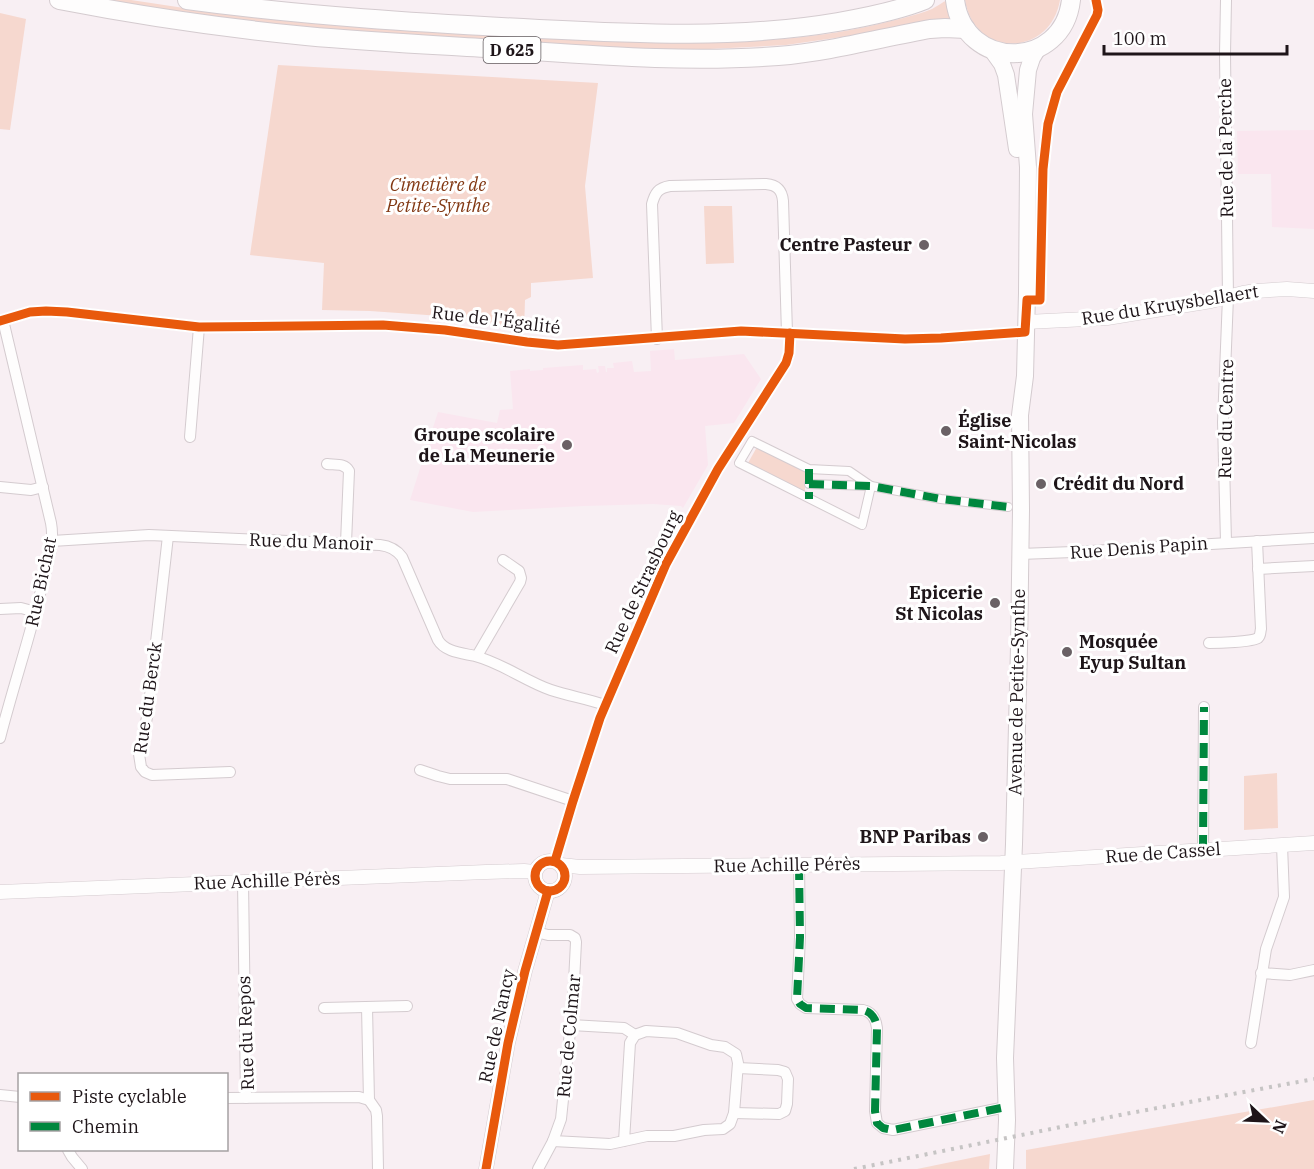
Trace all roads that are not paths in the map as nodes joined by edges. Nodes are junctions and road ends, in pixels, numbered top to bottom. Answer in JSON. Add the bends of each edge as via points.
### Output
{"nodes":[{"id":1,"x":59,"y":0,"type":"edge"},
{"id":2,"x":188,"y":0,"type":"edge"},
{"id":3,"x":925,"y":0,"type":"edge"},
{"id":4,"x":955,"y":0,"type":"edge"},
{"id":5,"x":1226,"y":0,"type":"edge"},
{"id":6,"x":1072,"y":2,"type":"edge"},
{"id":7,"x":966,"y":29,"type":"junction"},
{"id":8,"x":1038,"y":48,"type":"junction"},
{"id":9,"x":992,"y":50,"type":"junction"},
{"id":10,"x":1028,"y":215,"type":"junction"},
{"id":11,"x":1314,"y":291,"type":"edge"},
{"id":12,"x":1228,"y":297,"type":"junction"},
{"id":13,"x":2,"y":320,"type":"edge"},
{"id":14,"x":199,"y":327,"type":"junction"},
{"id":15,"x":1026,"y":327,"type":"junction"},
{"id":16,"x":788,"y":333,"type":"junction"},
{"id":17,"x":657,"y":339,"type":"junction"},
{"id":18,"x":190,"y":437,"type":"dead end"},
{"id":19,"x":734,"y":444,"type":"junction"},
{"id":20,"x":746,"y":451,"type":"junction"},
{"id":21,"x":327,"y":464,"type":"dead end"},
{"id":22,"x":809,"y":468,"type":"junction"},
{"id":23,"x":809,"y":484,"type":"junction"},
{"id":24,"x":871,"y":486,"type":"junction"},
{"id":25,"x":0,"y":487,"type":"edge"},
{"id":26,"x":43,"y":487,"type":"junction"},
{"id":27,"x":809,"y":499,"type":"junction"},
{"id":28,"x":1008,"y":507,"type":"dead end"},
{"id":29,"x":168,"y":536,"type":"junction"},
{"id":30,"x":1314,"y":538,"type":"edge"},
{"id":31,"x":52,"y":541,"type":"junction"},
{"id":32,"x":1257,"y":541,"type":"junction"},
{"id":33,"x":1226,"y":542,"type":"junction"},
{"id":34,"x":346,"y":543,"type":"junction"},
{"id":35,"x":1020,"y":554,"type":"junction"},
{"id":36,"x":503,"y":560,"type":"dead end"},
{"id":37,"x":1314,"y":566,"type":"edge"},
{"id":38,"x":1258,"y":569,"type":"junction"},
{"id":39,"x":0,"y":609,"type":"edge"},
{"id":40,"x":36,"y":612,"type":"junction"},
{"id":41,"x":1209,"y":643,"type":"dead end"},
{"id":42,"x":477,"y":656,"type":"junction"},
{"id":43,"x":606,"y":705,"type":"junction"},
{"id":44,"x":1204,"y":707,"type":"dead end"},
{"id":45,"x":0,"y":738,"type":"edge"},
{"id":46,"x":420,"y":770,"type":"dead end"},
{"id":47,"x":230,"y":772,"type":"dead end"},
{"id":48,"x":573,"y":801,"type":"junction"},
{"id":49,"x":1314,"y":843,"type":"edge"},
{"id":50,"x":1282,"y":845,"type":"junction"},
{"id":51,"x":1203,"y":850,"type":"junction"},
{"id":52,"x":558,"y":863,"type":"junction"},
{"id":53,"x":1013,"y":863,"type":"junction"},
{"id":54,"x":799,"y":865,"type":"junction"},
{"id":55,"x":535,"y":872,"type":"junction"},
{"id":56,"x":243,"y":882,"type":"junction"},
{"id":57,"x":548,"y":891,"type":"junction"},
{"id":58,"x":0,"y":892,"type":"edge"},
{"id":59,"x":536,"y":932,"type":"junction"},
{"id":60,"x":1314,"y":970,"type":"edge"},
{"id":61,"x":1261,"y":973,"type":"junction"},
{"id":62,"x":407,"y":1006,"type":"dead end"},
{"id":63,"x":367,"y":1007,"type":"junction"},
{"id":64,"x":324,"y":1008,"type":"dead end"},
{"id":65,"x":571,"y":1025,"type":"junction"},
{"id":66,"x":635,"y":1035,"type":"junction"},
{"id":67,"x":1251,"y":1043,"type":"dead end"},
{"id":68,"x":738,"y":1068,"type":"junction"},
{"id":69,"x":0,"y":1095,"type":"edge"},
{"id":70,"x":18,"y":1097,"type":"edge"},
{"id":71,"x":228,"y":1098,"type":"edge"},
{"id":72,"x":246,"y":1098,"type":"junction"},
{"id":73,"x":369,"y":1100,"type":"junction"},
{"id":74,"x":1006,"y":1107,"type":"junction"},
{"id":75,"x":734,"y":1113,"type":"junction"},
{"id":76,"x":553,"y":1141,"type":"junction"},
{"id":77,"x":624,"y":1141,"type":"junction"},
{"id":78,"x":69,"y":1151,"type":"edge"},
{"id":79,"x":82,"y":1169,"type":"edge"},
{"id":80,"x":378,"y":1169,"type":"edge"},
{"id":81,"x":486,"y":1169,"type":"edge"},
{"id":82,"x":537,"y":1169,"type":"edge"},
{"id":83,"x":1005,"y":1169,"type":"edge"}],
"edges":[{"from":1,"to":7,"type":"main road","number":"D 625","via":[[178,21],[297,35],[614,57],[761,57],[930,29]]},
{"from":2,"to":3,"type":"main road","number":"D 625","via":[[390,21],[712,34],[830,24]]},
{"from":4,"to":7,"type":"main road"},
{"from":5,"to":12,"type":"street","name":"Rue de la Perche"},
{"from":6,"to":8,"type":"main road","via":[[1058,33]]},
{"from":7,"to":9,"type":"main road"},
{"from":8,"to":9,"type":"main road","via":[[1013,54]]},
{"from":8,"to":10,"type":"main road","name":"Avenue de Petite-Synthe","via":[[1029,65],[1025,97]]},
{"from":9,"to":10,"type":"main road","name":"Avenue de Petite-Synthe","via":[[1006,75]]},
{"from":10,"to":15,"type":"main road","name":"Avenue de Petite-Synthe"},
{"from":11,"to":12,"type":"street","name":"Rue du Kruysbellaert","via":[[1270,290]]},
{"from":12,"to":15,"type":"street","name":"Rue du Kruysbellaert"},
{"from":12,"to":33,"type":"street","name":"Rue du Centre","via":[[1223,422]]},
{"from":13,"to":14,"type":"street","name":"Rue de l'Égalité","via":[[46,311]]},
{"from":13,"to":26,"type":"street","name":"Rue Bichat"},
{"from":14,"to":17,"type":"street","name":"Rue de l'Égalité","via":[[383,325],[552,345]]},
{"from":14,"to":18,"type":"street"},
{"from":15,"to":16,"type":"street","name":"Rue de l'Égalité","via":[[905,339]]},
{"from":15,"to":35,"type":"main road","name":"Avenue de Petite-Synthe","via":[[1020,415]]},
{"from":16,"to":17,"type":"street","name":"Rue de l'Égalité","via":[[732,331]]},
{"from":16,"to":17,"type":"street","name":"Rue de Strasbourg","via":[[780,190],[766,184],[670,186],[657,191],[652,204]]},
{"from":16,"to":19,"type":"street","name":"Rue de Strasbourg","via":[[787,360]]},
{"from":19,"to":20,"type":"street"},
{"from":19,"to":43,"type":"street","name":"Rue de Strasbourg","via":[[666,564]]},
{"from":20,"to":22,"type":"street","via":[[752,441]]},
{"from":20,"to":27,"type":"street","via":[[740,464]]},
{"from":21,"to":34,"type":"street","via":[[349,471]]},
{"from":22,"to":23,"type":"street"},
{"from":22,"to":24,"type":"street","via":[[849,471]]},
{"from":23,"to":24,"type":"street"},
{"from":23,"to":27,"type":"street"},
{"from":24,"to":27,"type":"street","via":[[862,525]]},
{"from":24,"to":28,"type":"street"},
{"from":25,"to":26,"type":"street"},
{"from":26,"to":31,"type":"street","name":"Rue Bichat"},
{"from":29,"to":31,"type":"street","name":"Rue du Manoir"},
{"from":29,"to":34,"type":"street","name":"Rue du Manoir"},
{"from":29,"to":47,"type":"street","name":"Rue du Berck","via":[[140,764],[152,775]]},
{"from":30,"to":32,"type":"street","name":"Rue Denis Papin"},
{"from":31,"to":40,"type":"street","name":"Rue Bichat"},
{"from":32,"to":33,"type":"street","name":"Rue Denis Papin"},
{"from":32,"to":38,"type":"street"},
{"from":33,"to":35,"type":"street","name":"Rue Denis Papin"},
{"from":34,"to":42,"type":"street","name":"Rue du Manoir","via":[[380,544],[396,551],[440,643]]},
{"from":35,"to":53,"type":"main road","name":"Avenue de Petite-Synthe"},
{"from":36,"to":42,"type":"street","via":[[519,571],[521,578]]},
{"from":37,"to":38,"type":"street"},
{"from":38,"to":41,"type":"street","via":[[1259,636]]},
{"from":39,"to":40,"type":"street"},
{"from":40,"to":45,"type":"street","name":"Rue Bichat"},
{"from":42,"to":43,"type":"street","name":"Rue du Manoir","via":[[549,689]]},
{"from":43,"to":48,"type":"street","name":"Rue de Strasbourg"},
{"from":44,"to":51,"type":"street"},
{"from":46,"to":48,"type":"street","via":[[457,780],[507,778]]},
{"from":48,"to":52,"type":"street","name":"Rue de Strasbourg"},
{"from":49,"to":50,"type":"street","name":"Rue de Cassel"},
{"from":50,"to":51,"type":"street","name":"Rue de Cassel"},
{"from":50,"to":61,"type":"street","via":[[1284,897]]},
{"from":51,"to":53,"type":"street","name":"Rue de Cassel"},
{"from":52,"to":54,"type":"street","name":"Rue Achille Pérès","via":[[580,867]]},
{"from":52,"to":55,"type":"street","via":[[543,862]]},
{"from":52,"to":57,"type":"street","via":[[565,875],[564,882],[558,889]]},
{"from":53,"to":54,"type":"street","name":"Rue Achille Pérès"},
{"from":53,"to":74,"type":"main road","name":"Avenue de Petite-Synthe"},
{"from":54,"to":74,"type":"street","via":[[797,999],[806,1008],[863,1010],[873,1017],[877,1028],[878,1125],[896,1130]]},
{"from":55,"to":56,"type":"street","name":"Rue Achille Pérès"},
{"from":55,"to":57,"type":"street","via":[[537,885]]},
{"from":56,"to":58,"type":"street","name":"Rue Achille Pérès"},
{"from":56,"to":72,"type":"street","name":"Rue du Repos"},
{"from":57,"to":59,"type":"street","name":"Rue de Nancy"},
{"from":59,"to":65,"type":"street","name":"Rue de Colmar","via":[[570,935],[575,940]]},
{"from":59,"to":81,"type":"street","name":"Rue de Nancy","via":[[508,1043]]},
{"from":60,"to":61,"type":"street","via":[[1290,975]]},
{"from":61,"to":67,"type":"street"},
{"from":62,"to":63,"type":"street"},
{"from":63,"to":64,"type":"street"},
{"from":63,"to":73,"type":"street"},
{"from":65,"to":66,"type":"street","via":[[624,1028]]},
{"from":65,"to":76,"type":"street","name":"Rue de Colmar","via":[[561,1119]]},
{"from":66,"to":68,"type":"street","via":[[646,1031],[677,1033],[725,1047],[736,1054]]},
{"from":66,"to":77,"type":"street","via":[[630,1043]]},
{"from":68,"to":75,"type":"street"},
{"from":68,"to":75,"type":"street","via":[[785,1072],[787,1104],[779,1114]]},
{"from":69,"to":70,"type":"street"},
{"from":71,"to":72,"type":"street"},
{"from":72,"to":73,"type":"street","name":"Rue du Repos"},
{"from":73,"to":80,"type":"street","via":[[377,1116]]},
{"from":74,"to":83,"type":"main road","name":"Avenue de Petite-Synthe"},
{"from":75,"to":77,"type":"street","via":[[723,1129]]},
{"from":76,"to":77,"type":"street"},
{"from":76,"to":82,"type":"street","name":"Rue de Colmar"},
{"from":78,"to":79,"type":"street"}]}
